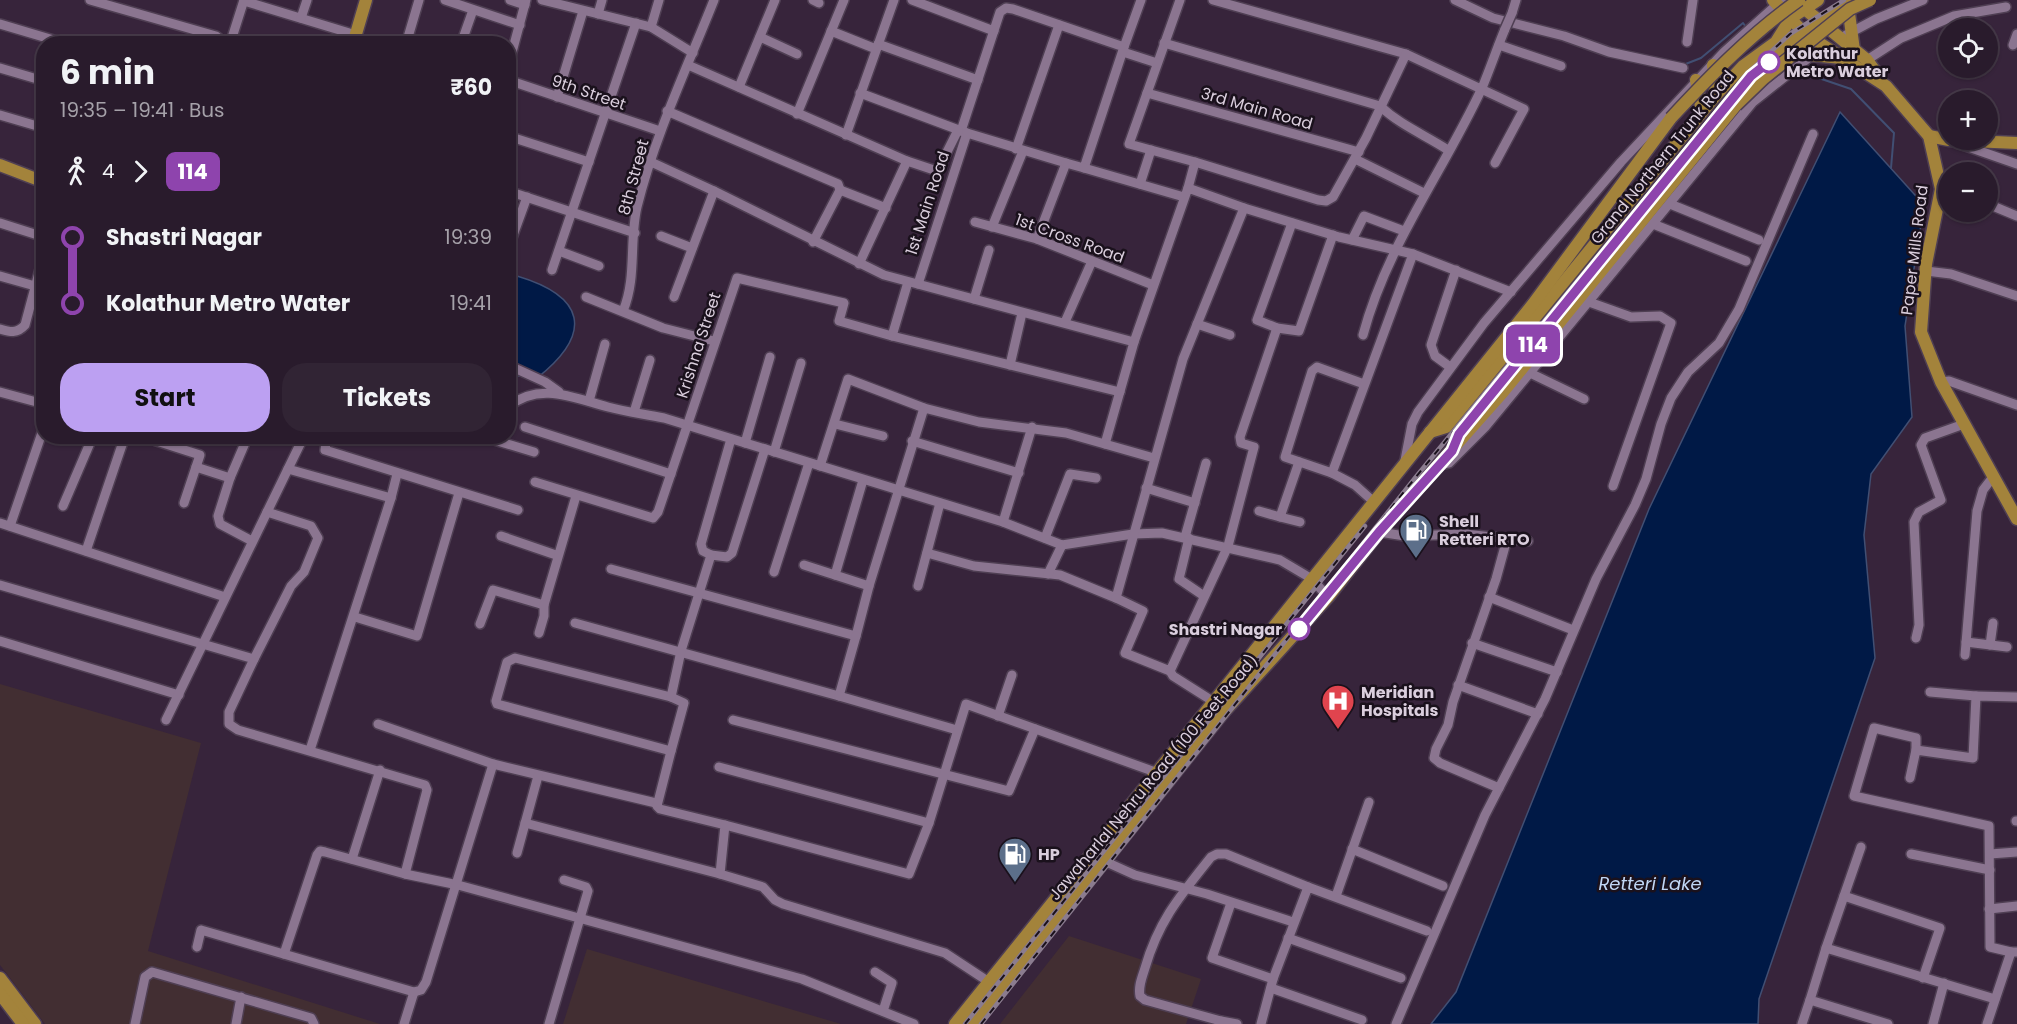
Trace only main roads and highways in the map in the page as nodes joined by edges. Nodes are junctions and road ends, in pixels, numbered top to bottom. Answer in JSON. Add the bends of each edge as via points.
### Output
{"nodes":[{"id":1,"x":366,"y":0,"type":"edge"},
{"id":2,"x":1793,"y":0,"type":"edge"},
{"id":3,"x":1818,"y":0,"type":"edge"},
{"id":4,"x":1860,"y":0,"type":"edge"},
{"id":5,"x":1870,"y":0,"type":"edge"},
{"id":6,"x":1777,"y":1,"type":"edge"},
{"id":7,"x":1801,"y":4,"type":"edge"},
{"id":8,"x":1848,"y":6,"type":"junction"},
{"id":9,"x":1791,"y":18,"type":"junction"},
{"id":10,"x":1819,"y":23,"type":"junction"},
{"id":11,"x":1804,"y":33,"type":"junction"},
{"id":12,"x":1845,"y":35,"type":"junction"},
{"id":13,"x":355,"y":36,"type":"edge"},
{"id":14,"x":1787,"y":48,"type":"junction"},
{"id":15,"x":1844,"y":58,"type":"junction"},
{"id":16,"x":1713,"y":65,"type":"road end"},
{"id":17,"x":1696,"y":80,"type":"road end"},
{"id":18,"x":1886,"y":86,"type":"junction"},
{"id":19,"x":1716,"y":95,"type":"junction"},
{"id":20,"x":1702,"y":112,"type":"junction"},
{"id":21,"x":1929,"y":136,"type":"junction"},
{"id":22,"x":1938,"y":138,"type":"edge"},
{"id":23,"x":1998,"y":142,"type":"edge"},
{"id":24,"x":2017,"y":143,"type":"edge"},
{"id":25,"x":0,"y":165,"type":"edge"},
{"id":26,"x":1938,"y":166,"type":"edge"},
{"id":27,"x":36,"y":179,"type":"edge"},
{"id":28,"x":1938,"y":220,"type":"edge"},
{"id":29,"x":1430,"y":432,"type":"junction"},
{"id":30,"x":1452,"y":451,"type":"junction"},
{"id":31,"x":2017,"y":519,"type":"edge"},
{"id":32,"x":0,"y":978,"type":"edge"},
{"id":33,"x":0,"y":994,"type":"edge"},
{"id":34,"x":23,"y":1024,"type":"edge"},
{"id":35,"x":35,"y":1024,"type":"edge"},
{"id":36,"x":955,"y":1024,"type":"edge"},
{"id":37,"x":974,"y":1024,"type":"edge"}],
"edges":[{"from":1,"to":13,"type":"main road"},
{"from":2,"to":7,"type":"main road"},
{"from":3,"to":7,"type":"main road","name":"Grand Northern Trunk Road"},
{"from":4,"to":8,"type":"main road","name":"Grand Northern Trunk Road"},
{"from":5,"to":30,"type":"main road","name":"Jawaharlal Nehru Road (100 Feet Road)","bridge":true,"via":[[1850,9],[1736,105]]},
{"from":6,"to":9,"type":"main road","name":"Paper Mills Road"},
{"from":7,"to":9,"type":"main road","name":"Grand Northern Trunk Road"},
{"from":7,"to":10,"type":"main road"},
{"from":7,"to":29,"type":"main road","name":"Jawaharlal Nehru Road (100 Feet Road)","bridge":true,"via":[[1768,21],[1671,118],[1533,304]]},
{"from":8,"to":10,"type":"main road","name":"Grand Northern Trunk Road"},
{"from":8,"to":12,"type":"main road"},
{"from":9,"to":11,"type":"main road","name":"Paper Mills Road"},
{"from":9,"to":19,"type":"main road","name":"Grand Northern Trunk Road","via":[[1776,42],[1743,66]]},
{"from":10,"to":11,"type":"main road","name":"Grand Northern Trunk Road"},
{"from":10,"to":12,"type":"main road"},
{"from":11,"to":14,"type":"main road","name":"Grand Northern Trunk Road"},
{"from":11,"to":15,"type":"main road","name":"Paper Mills Road"},
{"from":12,"to":18,"type":"main road"},
{"from":14,"to":15,"type":"main road"},
{"from":14,"to":30,"type":"main road","name":"Grand Northern Trunk Road","via":[[1751,76],[1459,434]]},
{"from":15,"to":18,"type":"main road","name":"Paper Mills Road"},
{"from":16,"to":19,"type":"main road"},
{"from":17,"to":20,"type":"main road"},
{"from":18,"to":21,"type":"main road","name":"Paper Mills Road"},
{"from":19,"to":20,"type":"main road","name":"Grand Northern Trunk Road"},
{"from":20,"to":29,"type":"main road","name":"Grand Northern Trunk Road","via":[[1446,427]]},
{"from":21,"to":22,"type":"main road"},
{"from":21,"to":26,"type":"main road","name":"Paper Mills Road"},
{"from":23,"to":24,"type":"main road"},
{"from":25,"to":27,"type":"main road"},
{"from":28,"to":31,"type":"main road","name":"Paper Mills Road","via":[[1926,271],[1921,332],[1941,382]]},
{"from":29,"to":36,"type":"main road","name":"Jawaharlal Nehru Road (100 Feet Road)"},
{"from":30,"to":37,"type":"main road","name":"Jawaharlal Nehru Road (100 Feet Road)","via":[[1222,714]]},
{"from":32,"to":35,"type":"main road"},
{"from":33,"to":34,"type":"main road"}]}
